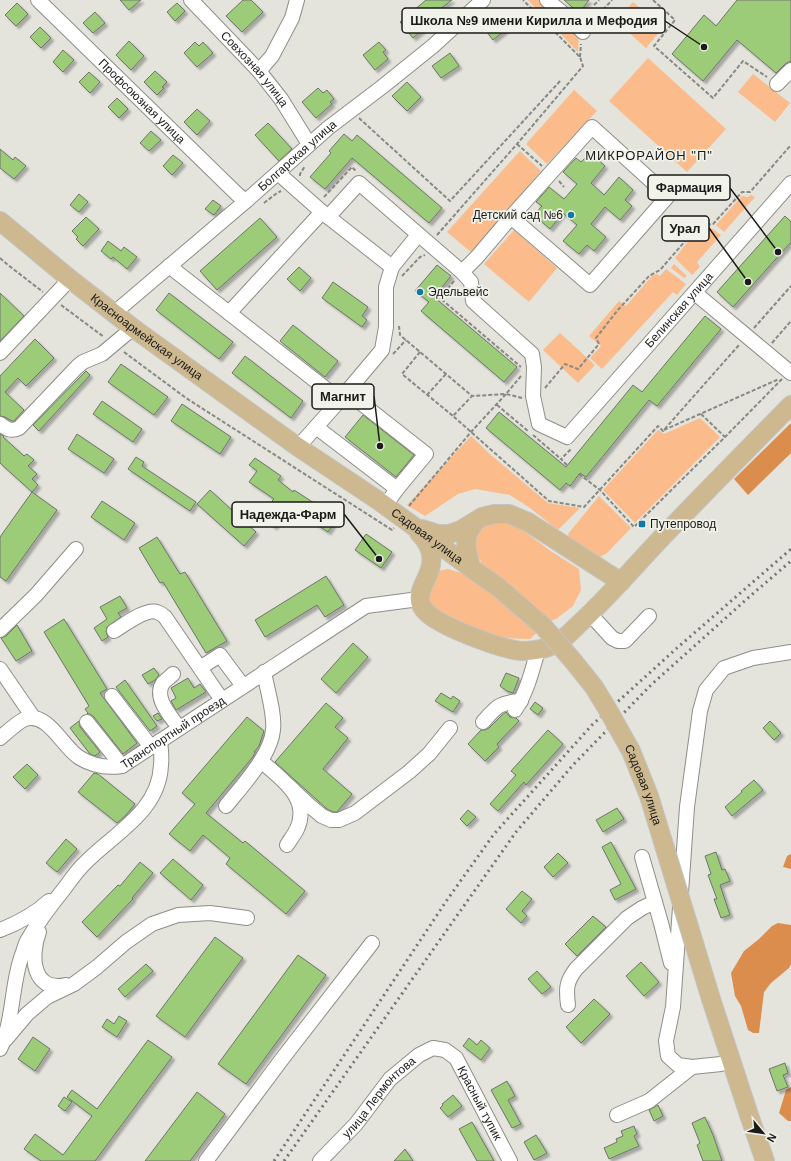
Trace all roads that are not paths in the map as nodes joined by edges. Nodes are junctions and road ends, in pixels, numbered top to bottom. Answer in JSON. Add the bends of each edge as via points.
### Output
{"nodes":[{"id":1,"x":38,"y":0,"type":"edge"},
{"id":2,"x":191,"y":0,"type":"edge"},
{"id":3,"x":297,"y":0,"type":"edge"},
{"id":4,"x":483,"y":0,"type":"edge"},
{"id":5,"x":547,"y":0,"type":"edge"},
{"id":6,"x":583,"y":32,"type":"road end"},
{"id":7,"x":791,"y":70,"type":"edge"},
{"id":8,"x":259,"y":71,"type":"junction"},
{"id":9,"x":777,"y":84,"type":"road end"},
{"id":10,"x":309,"y":144,"type":"junction"},
{"id":11,"x":278,"y":173,"type":"junction"},
{"id":12,"x":791,"y":183,"type":"edge"},
{"id":13,"x":246,"y":201,"type":"junction"},
{"id":14,"x":324,"y":210,"type":"junction"},
{"id":15,"x":511,"y":217,"type":"junction"},
{"id":16,"x":0,"y":220,"type":"edge"},
{"id":17,"x":425,"y":244,"type":"junction"},
{"id":18,"x":169,"y":266,"type":"junction"},
{"id":19,"x":397,"y":272,"type":"junction"},
{"id":20,"x":460,"y":275,"type":"junction"},
{"id":21,"x":70,"y":279,"type":"junction"},
{"id":22,"x":695,"y":293,"type":"junction"},
{"id":23,"x":229,"y":313,"type":"junction"},
{"id":24,"x":113,"y":314,"type":"junction"},
{"id":25,"x":133,"y":328,"type":"junction"},
{"id":26,"x":0,"y":353,"type":"edge"},
{"id":27,"x":791,"y":373,"type":"edge"},
{"id":28,"x":343,"y":396,"type":"junction"},
{"id":29,"x":791,"y":405,"type":"edge"},
{"id":30,"x":0,"y":424,"type":"edge"},
{"id":31,"x":316,"y":427,"type":"junction"},
{"id":32,"x":298,"y":447,"type":"junction"},
{"id":33,"x":397,"y":488,"type":"junction"},
{"id":34,"x":382,"y":504,"type":"junction"},
{"id":35,"x":408,"y":522,"type":"junction"},
{"id":36,"x":475,"y":522,"type":"junction"},
{"id":37,"x":76,"y":549,"type":"dead end"},
{"id":38,"x":473,"y":569,"type":"junction"},
{"id":39,"x":430,"y":571,"type":"junction"},
{"id":40,"x":621,"y":582,"type":"junction"},
{"id":41,"x":419,"y":599,"type":"junction"},
{"id":42,"x":590,"y":614,"type":"junction"},
{"id":43,"x":649,"y":616,"type":"dead end"},
{"id":44,"x":0,"y":630,"type":"edge"},
{"id":45,"x":114,"y":631,"type":"dead end"},
{"id":46,"x":538,"y":650,"type":"junction"},
{"id":47,"x":791,"y":652,"type":"edge"},
{"id":48,"x":200,"y":668,"type":"junction"},
{"id":49,"x":0,"y":669,"type":"edge"},
{"id":50,"x":264,"y":672,"type":"junction"},
{"id":51,"x":173,"y":674,"type":"dead end"},
{"id":52,"x":245,"y":685,"type":"junction"},
{"id":53,"x":112,"y":696,"type":"dead end"},
{"id":54,"x":222,"y":700,"type":"junction"},
{"id":55,"x":33,"y":717,"type":"junction"},
{"id":56,"x":86,"y":722,"type":"dead end"},
{"id":57,"x":483,"y":722,"type":"dead end"},
{"id":58,"x":179,"y":728,"type":"junction"},
{"id":59,"x":450,"y":728,"type":"dead end"},
{"id":60,"x":0,"y":738,"type":"edge"},
{"id":61,"x":155,"y":744,"type":"junction"},
{"id":62,"x":261,"y":761,"type":"junction"},
{"id":63,"x":122,"y":766,"type":"junction"},
{"id":64,"x":289,"y":786,"type":"junction"},
{"id":65,"x":226,"y":806,"type":"dead end"},
{"id":66,"x":287,"y":845,"type":"dead end"},
{"id":67,"x":642,"y":857,"type":"dead end"},
{"id":68,"x":66,"y":887,"type":"junction"},
{"id":69,"x":655,"y":902,"type":"junction"},
{"id":70,"x":48,"y":910,"type":"junction"},
{"id":71,"x":247,"y":918,"type":"dead end"},
{"id":72,"x":0,"y":930,"type":"edge"},
{"id":73,"x":372,"y":943,"type":"dead end"},
{"id":74,"x":674,"y":976,"type":"junction"},
{"id":75,"x":74,"y":984,"type":"junction"},
{"id":76,"x":568,"y":1005,"type":"dead end"},
{"id":77,"x":1,"y":1047,"type":"edge"},
{"id":78,"x":445,"y":1050,"type":"joint"},
{"id":79,"x":731,"y":1062,"type":"junction"},
{"id":80,"x":692,"y":1067,"type":"junction"},
{"id":81,"x":617,"y":1116,"type":"dead end"},
{"id":82,"x":206,"y":1161,"type":"edge"},
{"id":83,"x":320,"y":1161,"type":"edge"},
{"id":84,"x":510,"y":1161,"type":"edge"},
{"id":85,"x":765,"y":1161,"type":"edge"}],
"edges":[{"from":1,"to":13,"type":"street","name":"Профсоюзная улица"},
{"from":2,"to":8,"type":"street","name":"Совхозная улица"},
{"from":3,"to":8,"type":"street","via":[[292,18],[272,56]]},
{"from":4,"to":10,"type":"street","name":"Болгарская улица","via":[[433,46]]},
{"from":5,"to":6,"type":"street"},
{"from":7,"to":9,"type":"street"},
{"from":8,"to":10,"type":"street","name":"Совхозная улица","via":[[281,99]]},
{"from":10,"to":11,"type":"street","name":"Болгарская улица"},
{"from":11,"to":13,"type":"street","name":"Болгарская улица"},
{"from":11,"to":14,"type":"street"},
{"from":12,"to":22,"type":"street","name":"Белинская улица"},
{"from":13,"to":18,"type":"street","name":"Болгарская улица"},
{"from":14,"to":17,"type":"street","via":[[359,182]]},
{"from":14,"to":19,"type":"street"},
{"from":14,"to":23,"type":"street"},
{"from":15,"to":15,"type":"street","via":[[590,286],[668,196],[592,127]]},
{"from":15,"to":20,"type":"street"},
{"from":16,"to":21,"type":"main road","name":"Красноармейская улица"},
{"from":17,"to":19,"type":"street"},
{"from":17,"to":20,"type":"street"},
{"from":18,"to":23,"type":"street"},
{"from":18,"to":24,"type":"street","name":"Болгарская улица"},
{"from":19,"to":28,"type":"street","via":[[386,287],[386,326],[382,350]]},
{"from":20,"to":22,"type":"street","name":"Белинская улица","via":[[471,282],[473,300],[532,354],[533,396],[540,424],[567,437]]},
{"from":21,"to":24,"type":"main road","name":"Красноармейская улица"},
{"from":21,"to":26,"type":"street"},
{"from":22,"to":27,"type":"street"},
{"from":23,"to":28,"type":"street"},
{"from":24,"to":25,"type":"main road","name":"Красноармейская улица"},
{"from":25,"to":30,"type":"street","via":[[102,354],[76,367],[19,428],[8,429]]},
{"from":25,"to":32,"type":"main road","name":"Красноармейская улица"},
{"from":28,"to":31,"type":"street"},
{"from":28,"to":33,"type":"street","via":[[426,454]]},
{"from":29,"to":40,"type":"main road","via":[[689,508]]},
{"from":31,"to":32,"type":"street"},
{"from":31,"to":33,"type":"street"},
{"from":32,"to":34,"type":"main road","name":"Красноармейская улица"},
{"from":33,"to":34,"type":"street"},
{"from":34,"to":35,"type":"main road","name":"Садовая улица"},
{"from":35,"to":36,"type":"main road","via":[[438,534],[449,534]]},
{"from":35,"to":38,"type":"main road","name":"Садовая улица"},
{"from":35,"to":39,"type":"main road","via":[[430,547]]},
{"from":36,"to":38,"type":"main road","via":[[467,533],[466,540],[467,555]]},
{"from":36,"to":40,"type":"main road","via":[[494,514],[519,517]]},
{"from":37,"to":44,"type":"street","via":[[36,595]]},
{"from":38,"to":39,"type":"main road","via":[[443,564]]},
{"from":38,"to":79,"type":"main road","name":"Садовая улица","bridge":true,"via":[[543,626],[594,688],[631,751],[649,796]]},
{"from":39,"to":41,"type":"main road","via":[[423,583]]},
{"from":40,"to":42,"type":"main road"},
{"from":41,"to":46,"type":"main road","via":[[425,611],[434,618],[479,639],[509,649]]},
{"from":41,"to":50,"type":"street","name":"Транспортный проезд","via":[[366,606]]},
{"from":42,"to":43,"type":"street","via":[[612,638],[618,641],[625,641]]},
{"from":42,"to":46,"type":"main road","via":[[569,634],[551,646]]},
{"from":45,"to":48,"type":"street","via":[[143,613],[158,612],[165,617]]},
{"from":46,"to":57,"type":"street","via":[[518,706],[510,702],[502,704]]},
{"from":47,"to":74,"type":"street","via":[[753,658],[724,668],[706,690],[700,711],[687,806]]},
{"from":48,"to":52,"type":"street","via":[[220,655]]},
{"from":48,"to":54,"type":"street"},
{"from":49,"to":55,"type":"street"},
{"from":50,"to":52,"type":"street","name":"Транспортный проезд"},
{"from":50,"to":62,"type":"street","via":[[274,730],[270,745]]},
{"from":51,"to":58,"type":"street","via":[[164,682],[160,697]]},
{"from":52,"to":54,"type":"street","name":"Транспортный проезд"},
{"from":53,"to":61,"type":"street"},
{"from":54,"to":58,"type":"street","name":"Транспортный проезд"},
{"from":55,"to":60,"type":"street","via":[[24,719]]},
{"from":55,"to":63,"type":"street","name":"Транспортный проезд","via":[[44,721],[79,757],[92,764],[111,768]]},
{"from":56,"to":63,"type":"street"},
{"from":58,"to":61,"type":"street","name":"Транспортный проезд"},
{"from":59,"to":64,"type":"street","via":[[429,754],[409,772],[354,813],[339,820],[322,816]]},
{"from":61,"to":63,"type":"street","name":"Транспортный проезд"},
{"from":61,"to":68,"type":"street","via":[[161,766],[158,783],[149,802],[138,817],[83,865]]},
{"from":62,"to":64,"type":"street"},
{"from":62,"to":65,"type":"street"},
{"from":64,"to":66,"type":"street","via":[[297,796],[300,819],[297,830]]},
{"from":67,"to":69,"type":"street"},
{"from":68,"to":70,"type":"street"},
{"from":68,"to":72,"type":"street","via":[[42,908],[18,923]]},
{"from":69,"to":74,"type":"street"},
{"from":69,"to":76,"type":"street","via":[[628,918],[576,969],[570,977]]},
{"from":70,"to":75,"type":"street","via":[[35,941],[36,970],[41,980],[49,986]]},
{"from":70,"to":77,"type":"street","via":[[26,942],[17,968],[9,1022]]},
{"from":71,"to":75,"type":"street","via":[[210,913],[178,915],[152,924]]},
{"from":73,"to":82,"type":"street"},
{"from":74,"to":80,"type":"street","via":[[673,1007],[666,1042],[668,1056],[678,1065]]},
{"from":75,"to":77,"type":"street","via":[[47,997],[26,1014]]},
{"from":78,"to":83,"type":"street","name":"улица Лермонтова","via":[[433,1048],[419,1055],[390,1078],[356,1124]]},
{"from":78,"to":84,"type":"street","name":"Красный тупик","via":[[456,1058]]},
{"from":79,"to":80,"type":"street"},
{"from":79,"to":85,"type":"main road","name":"Садовая улица"},
{"from":80,"to":81,"type":"street","via":[[649,1101]]}]}
